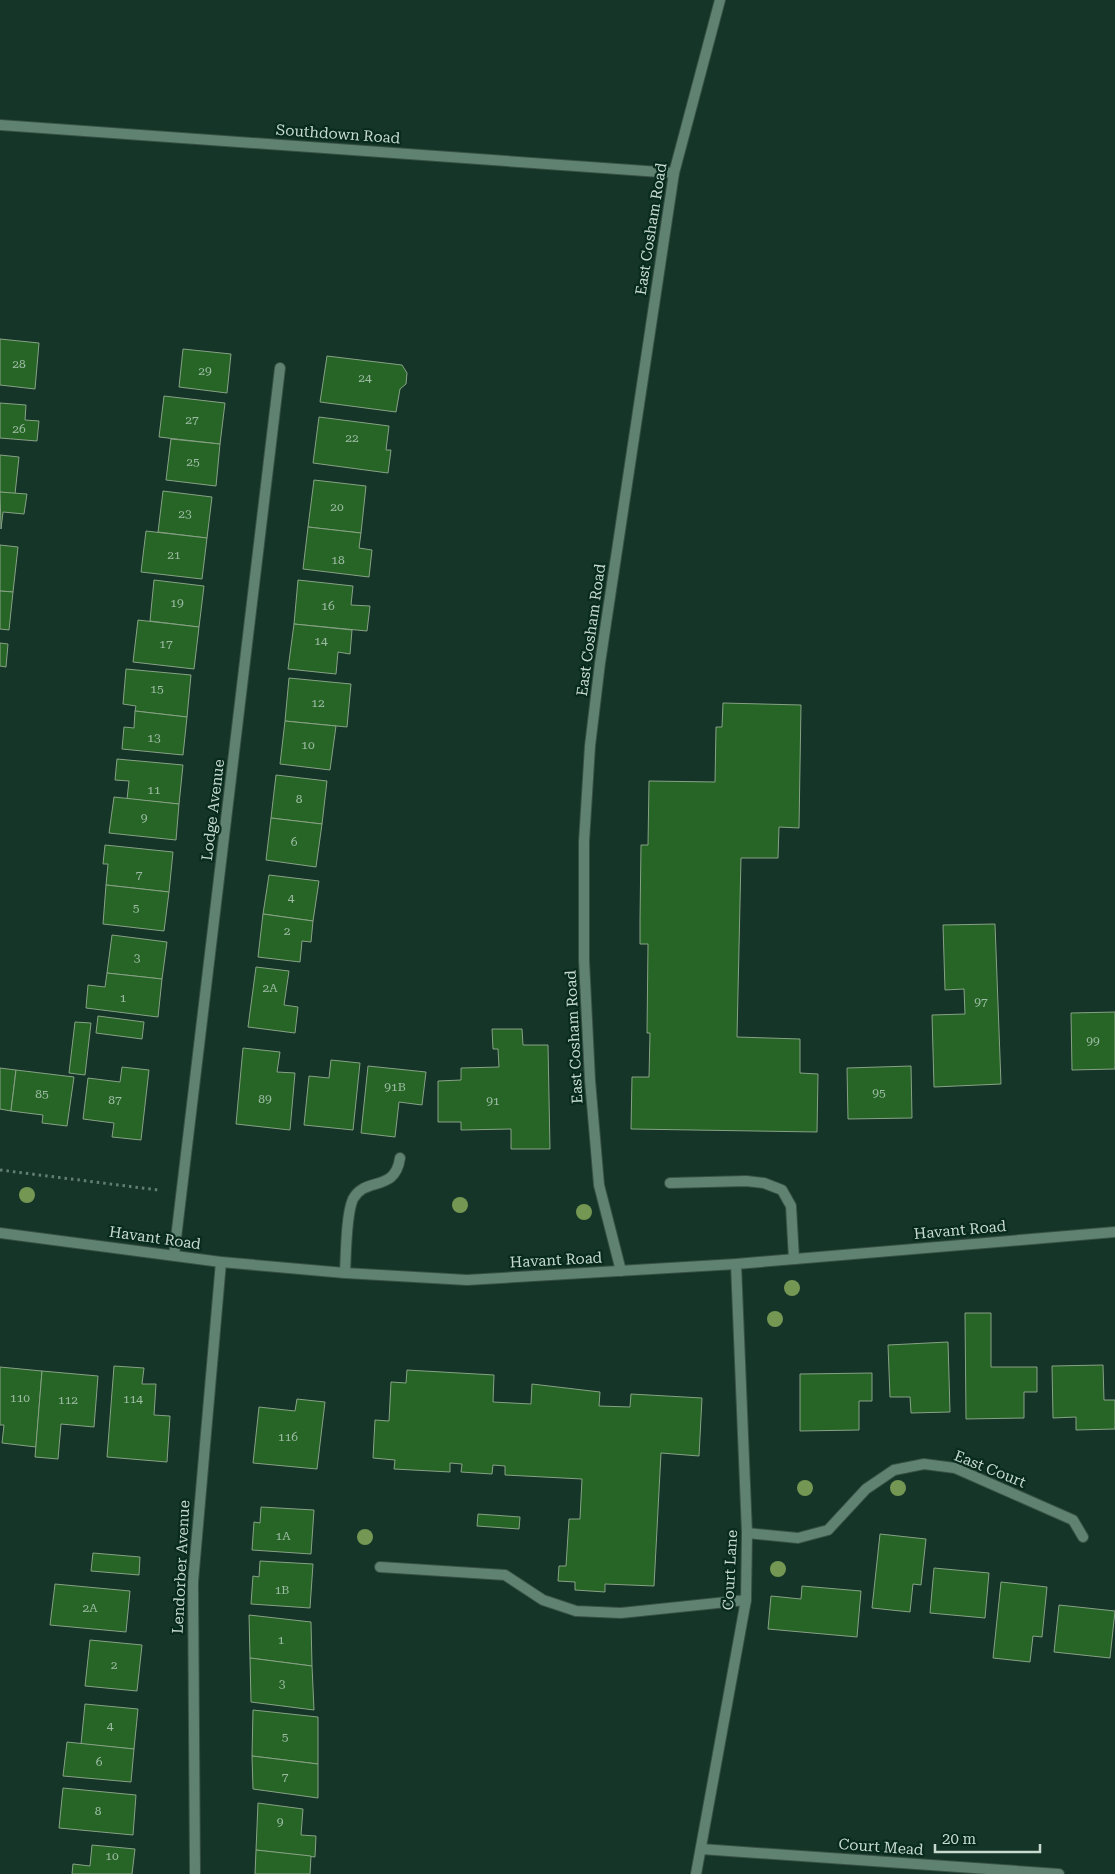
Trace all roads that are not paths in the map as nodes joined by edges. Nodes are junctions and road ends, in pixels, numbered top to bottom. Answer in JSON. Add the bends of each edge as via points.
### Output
{"nodes":[{"id":1,"x":720,"y":0,"type":"edge"},
{"id":2,"x":0,"y":125,"type":"edge"},
{"id":3,"x":674,"y":173,"type":"junction"},
{"id":4,"x":280,"y":368,"type":"dead end"},
{"id":5,"x":400,"y":1158,"type":"dead end"},
{"id":6,"x":670,"y":1183,"type":"dead end"},
{"id":7,"x":0,"y":1232,"type":"edge"},
{"id":8,"x":1115,"y":1232,"type":"edge"},
{"id":9,"x":174,"y":1255,"type":"junction"},
{"id":10,"x":794,"y":1259,"type":"junction"},
{"id":11,"x":221,"y":1262,"type":"junction"},
{"id":12,"x":736,"y":1264,"type":"junction"},
{"id":13,"x":621,"y":1271,"type":"junction"},
{"id":14,"x":345,"y":1273,"type":"junction"},
{"id":15,"x":747,"y":1533,"type":"junction"},
{"id":16,"x":1083,"y":1537,"type":"dead end"},
{"id":17,"x":380,"y":1567,"type":"dead end"},
{"id":18,"x":746,"y":1600,"type":"junction"},
{"id":19,"x":701,"y":1849,"type":"junction"},
{"id":20,"x":194,"y":1874,"type":"edge"},
{"id":21,"x":696,"y":1874,"type":"edge"},
{"id":22,"x":1060,"y":1874,"type":"edge"}],
"edges":[{"from":1,"to":3,"type":"street","name":"East Cosham Road"},
{"from":2,"to":3,"type":"street","name":"Southdown Road"},
{"from":3,"to":13,"type":"street","name":"East Cosham Road","via":[[600,663],[590,746],[584,842],[584,960],[599,1185]]},
{"from":4,"to":9,"type":"street","name":"Lodge Avenue"},
{"from":5,"to":14,"type":"street","via":[[398,1169],[391,1177],[361,1190],[354,1198],[350,1208]]},
{"from":6,"to":10,"type":"street","via":[[746,1181],[782,1190],[792,1206]]},
{"from":7,"to":9,"type":"street","name":"Havant Road"},
{"from":8,"to":10,"type":"street","name":"Havant Road"},
{"from":9,"to":11,"type":"street","name":"Havant Road"},
{"from":10,"to":12,"type":"street","name":"Havant Road"},
{"from":11,"to":14,"type":"street","name":"Havant Road"},
{"from":11,"to":20,"type":"street","name":"Lendorber Avenue","via":[[193,1582]]},
{"from":12,"to":13,"type":"street","name":"Havant Road"},
{"from":12,"to":15,"type":"street","name":"Court Lane"},
{"from":13,"to":14,"type":"street","name":"Havant Road","via":[[467,1280]]},
{"from":15,"to":16,"type":"street","name":"East Court","via":[[798,1538],[828,1530],[866,1489],[894,1470],[924,1464],[955,1468],[1073,1520]]},
{"from":15,"to":18,"type":"street","name":"Court Lane"},
{"from":17,"to":18,"type":"street","via":[[505,1575],[543,1600],[576,1611],[621,1613]]},
{"from":18,"to":19,"type":"street","name":"Court Lane"},
{"from":19,"to":21,"type":"street","name":"Court Lane"},
{"from":19,"to":22,"type":"street","name":"Court Mead"}]}
